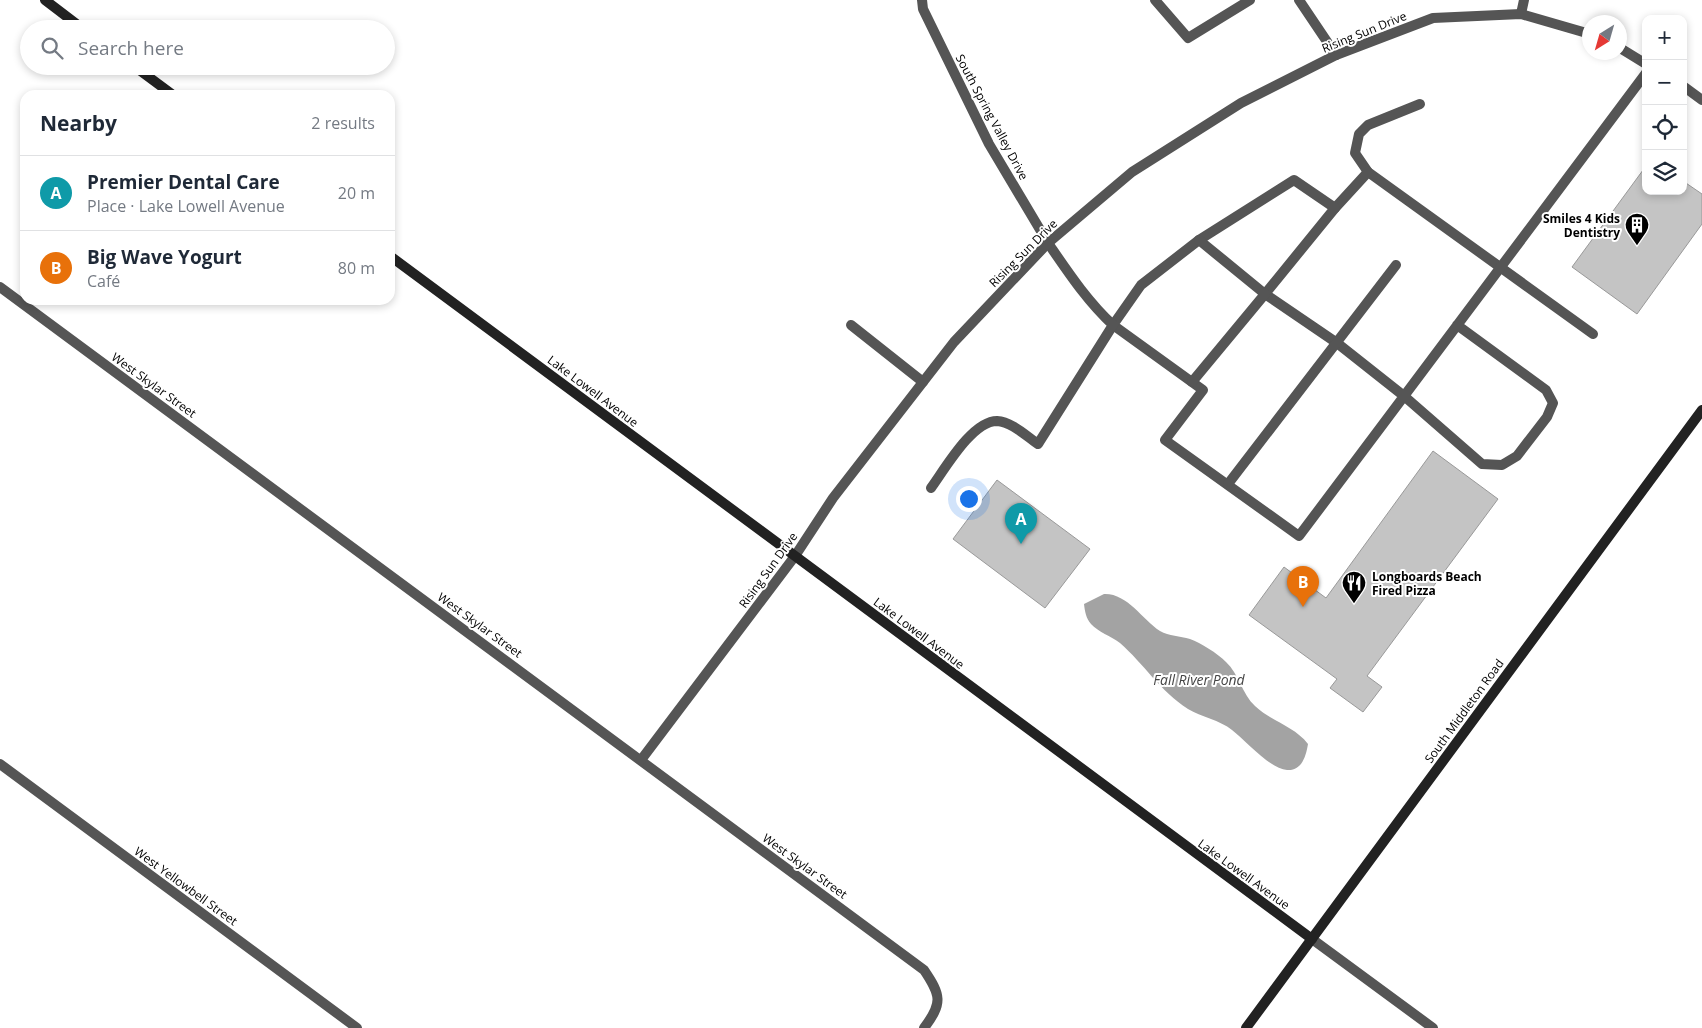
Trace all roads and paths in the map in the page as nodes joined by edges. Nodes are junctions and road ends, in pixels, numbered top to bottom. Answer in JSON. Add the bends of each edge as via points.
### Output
{"nodes":[{"id":1,"x":45,"y":0,"type":"edge"},
{"id":2,"x":922,"y":0,"type":"edge"},
{"id":3,"x":1155,"y":0,"type":"edge"},
{"id":4,"x":1250,"y":0,"type":"edge"},
{"id":5,"x":1299,"y":0,"type":"edge"},
{"id":6,"x":1524,"y":0,"type":"edge"},
{"id":7,"x":1522,"y":14,"type":"junction"},
{"id":8,"x":71,"y":20,"type":"edge"},
{"id":9,"x":1582,"y":32,"type":"edge"},
{"id":10,"x":1627,"y":52,"type":"edge"},
{"id":11,"x":1336,"y":55,"type":"junction"},
{"id":12,"x":1642,"y":62,"type":"edge"},
{"id":13,"x":146,"y":75,"type":"edge"},
{"id":14,"x":1642,"y":78,"type":"edge"},
{"id":15,"x":1687,"y":89,"type":"edge"},
{"id":16,"x":166,"y":90,"type":"edge"},
{"id":17,"x":1702,"y":100,"type":"edge"},
{"id":18,"x":1420,"y":104,"type":"dead end"},
{"id":19,"x":1368,"y":172,"type":"junction"},
{"id":20,"x":1335,"y":208,"type":"junction"},
{"id":21,"x":1198,"y":240,"type":"junction"},
{"id":22,"x":1048,"y":243,"type":"junction"},
{"id":23,"x":395,"y":260,"type":"edge"},
{"id":24,"x":1396,"y":264,"type":"dead end"},
{"id":25,"x":1501,"y":267,"type":"junction"},
{"id":26,"x":0,"y":287,"type":"edge"},
{"id":27,"x":1265,"y":294,"type":"junction"},
{"id":28,"x":20,"y":302,"type":"edge"},
{"id":29,"x":24,"y":305,"type":"edge"},
{"id":30,"x":1113,"y":325,"type":"junction"},
{"id":31,"x":1457,"y":325,"type":"junction"},
{"id":32,"x":851,"y":326,"type":"dead end"},
{"id":33,"x":1593,"y":334,"type":"dead end"},
{"id":34,"x":1336,"y":343,"type":"junction"},
{"id":35,"x":923,"y":382,"type":"junction"},
{"id":36,"x":1192,"y":382,"type":"junction"},
{"id":37,"x":1404,"y":396,"type":"junction"},
{"id":38,"x":1702,"y":410,"type":"edge"},
{"id":39,"x":1228,"y":484,"type":"junction"},
{"id":40,"x":931,"y":488,"type":"dead end"},
{"id":41,"x":795,"y":556,"type":"junction"},
{"id":42,"x":641,"y":760,"type":"junction"},
{"id":43,"x":0,"y":764,"type":"edge"},
{"id":44,"x":1312,"y":939,"type":"junction"},
{"id":45,"x":357,"y":1028,"type":"edge"},
{"id":46,"x":924,"y":1028,"type":"edge"},
{"id":47,"x":1246,"y":1028,"type":"edge"},
{"id":48,"x":1434,"y":1028,"type":"edge"}],
"edges":[{"from":1,"to":8,"type":"main road"},
{"from":2,"to":22,"type":"street","name":"South Spring Valley Drive","via":[[923,9],[989,144]]},
{"from":3,"to":4,"type":"street","via":[[1188,38]]},
{"from":5,"to":11,"type":"street"},
{"from":6,"to":7,"type":"street"},
{"from":7,"to":9,"type":"street","name":"Rising Sun Drive"},
{"from":7,"to":11,"type":"street","name":"Rising Sun Drive","via":[[1433,18]]},
{"from":10,"to":12,"type":"street"},
{"from":11,"to":22,"type":"street","name":"Rising Sun Drive","via":[[1241,103],[1132,172]]},
{"from":13,"to":16,"type":"main road"},
{"from":14,"to":25,"type":"street"},
{"from":15,"to":17,"type":"street"},
{"from":18,"to":19,"type":"street","via":[[1368,125],[1359,134],[1355,153]]},
{"from":19,"to":20,"type":"street"},
{"from":19,"to":25,"type":"street"},
{"from":20,"to":21,"type":"street","via":[[1294,180]]},
{"from":20,"to":27,"type":"street"},
{"from":21,"to":27,"type":"street"},
{"from":21,"to":30,"type":"street","via":[[1141,286]]},
{"from":22,"to":30,"type":"street","name":"South Spring Valley Drive","via":[[1098,312]]},
{"from":22,"to":35,"type":"street","name":"Rising Sun Drive","via":[[954,342]]},
{"from":23,"to":41,"type":"main road","name":"Lake Lowell Avenue"},
{"from":24,"to":34,"type":"street"},
{"from":25,"to":31,"type":"street"},
{"from":25,"to":33,"type":"street"},
{"from":26,"to":28,"type":"street","name":"West Skylar Street"},
{"from":27,"to":34,"type":"street"},
{"from":27,"to":36,"type":"street"},
{"from":29,"to":42,"type":"street","name":"West Skylar Street"},
{"from":30,"to":36,"type":"street","name":"South Spring Valley Drive"},
{"from":30,"to":40,"type":"street","via":[[1038,444],[1012,426],[998,421],[985,423],[973,432]]},
{"from":31,"to":37,"type":"street"},
{"from":31,"to":37,"type":"street","via":[[1546,390],[1553,402],[1547,417],[1517,456],[1502,465],[1482,464]]},
{"from":32,"to":35,"type":"street"},
{"from":34,"to":37,"type":"street"},
{"from":34,"to":39,"type":"street"},
{"from":35,"to":41,"type":"street","name":"Rising Sun Drive","via":[[833,498]]},
{"from":36,"to":39,"type":"street","via":[[1203,390],[1165,440]]},
{"from":37,"to":39,"type":"street","via":[[1299,536]]},
{"from":38,"to":44,"type":"main road","name":"South Middleton Road"},
{"from":41,"to":42,"type":"street","name":"Rising Sun Drive"},
{"from":41,"to":44,"type":"main road","name":"Lake Lowell Avenue"},
{"from":42,"to":46,"type":"street","name":"West Skylar Street","via":[[924,970],[938,990],[935,1013]]},
{"from":43,"to":45,"type":"street","name":"West Yellowbell Street"},
{"from":44,"to":47,"type":"main road","name":"South Middleton Road"},
{"from":44,"to":48,"type":"street","name":"Lake Lowell Avenue"}]}
